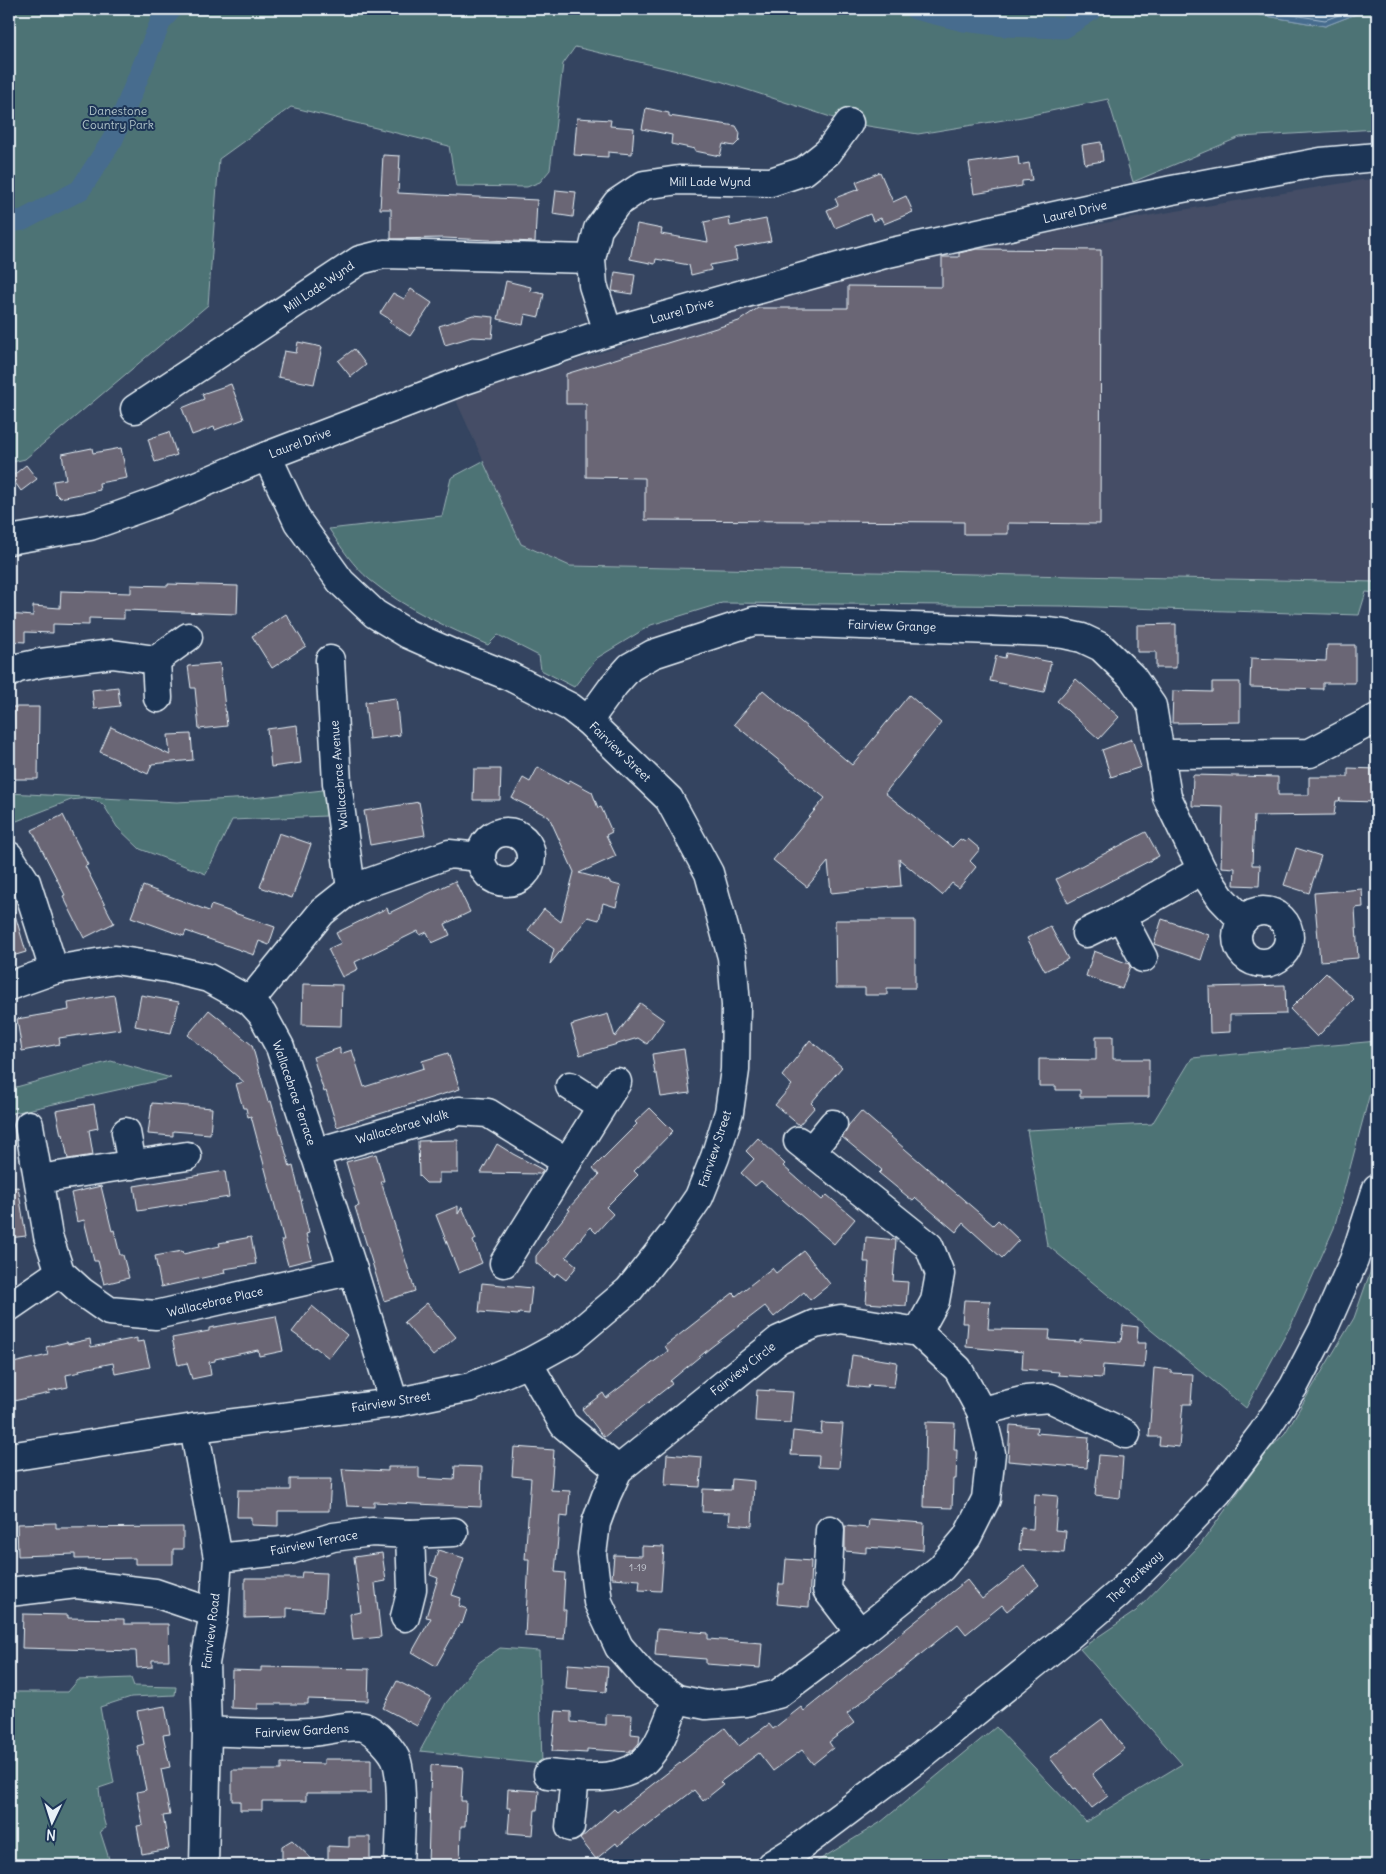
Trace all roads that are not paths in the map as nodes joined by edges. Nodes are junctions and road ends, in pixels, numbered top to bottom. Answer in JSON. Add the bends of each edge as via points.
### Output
{"nodes":[{"id":1,"x":849,"y":123,"type":"dead end"},
{"id":2,"x":1377,"y":157,"type":"edge"},
{"id":3,"x":591,"y":259,"type":"junction"},
{"id":4,"x":608,"y":332,"type":"junction"},
{"id":5,"x":135,"y":409,"type":"dead end"},
{"id":6,"x":267,"y":456,"type":"junction"},
{"id":7,"x":9,"y":540,"type":"edge"},
{"id":8,"x":188,"y":637,"type":"dead end"},
{"id":9,"x":156,"y":660,"type":"junction"},
{"id":10,"x":330,"y":660,"type":"dead end"},
{"id":11,"x":9,"y":673,"type":"edge"},
{"id":12,"x":158,"y":698,"type":"dead end"},
{"id":13,"x":588,"y":721,"type":"junction"},
{"id":14,"x":1376,"y":721,"type":"edge"},
{"id":15,"x":1160,"y":754,"type":"junction"},
{"id":16,"x":481,"y":857,"type":"dead end"},
{"id":17,"x":11,"y":863,"type":"edge"},
{"id":18,"x":1202,"y":870,"type":"junction"},
{"id":19,"x":351,"y":889,"type":"junction"},
{"id":20,"x":1121,"y":916,"type":"junction"},
{"id":21,"x":1242,"y":921,"type":"dead end"},
{"id":22,"x":1086,"y":933,"type":"dead end"},
{"id":23,"x":1143,"y":958,"type":"dead end"},
{"id":24,"x":54,"y":970,"type":"junction"},
{"id":25,"x":9,"y":986,"type":"edge"},
{"id":26,"x":250,"y":1001,"type":"junction"},
{"id":27,"x":617,"y":1082,"type":"dead end"},
{"id":28,"x":570,"y":1086,"type":"dead end"},
{"id":29,"x":601,"y":1106,"type":"junction"},
{"id":30,"x":833,"y":1124,"type":"dead end"},
{"id":31,"x":29,"y":1125,"type":"dead end"},
{"id":32,"x":126,"y":1132,"type":"dead end"},
{"id":33,"x":314,"y":1153,"type":"junction"},
{"id":34,"x":187,"y":1156,"type":"dead end"},
{"id":35,"x":567,"y":1162,"type":"junction"},
{"id":36,"x":132,"y":1165,"type":"junction"},
{"id":37,"x":40,"y":1180,"type":"junction"},
{"id":38,"x":1377,"y":1188,"type":"edge"},
{"id":39,"x":504,"y":1263,"type":"dead end"},
{"id":40,"x":353,"y":1270,"type":"junction"},
{"id":41,"x":60,"y":1272,"type":"junction"},
{"id":42,"x":9,"y":1307,"type":"edge"},
{"id":43,"x":918,"y":1332,"type":"junction"},
{"id":44,"x":528,"y":1363,"type":"junction"},
{"id":45,"x":394,"y":1403,"type":"junction"},
{"id":46,"x":981,"y":1411,"type":"junction"},
{"id":47,"x":194,"y":1428,"type":"junction"},
{"id":48,"x":1126,"y":1434,"type":"dead end"},
{"id":49,"x":9,"y":1457,"type":"edge"},
{"id":50,"x":618,"y":1470,"type":"junction"},
{"id":51,"x":830,"y":1530,"type":"dead end"},
{"id":52,"x":454,"y":1532,"type":"dead end"},
{"id":53,"x":410,"y":1534,"type":"junction"},
{"id":54,"x":218,"y":1558,"type":"junction"},
{"id":55,"x":9,"y":1592,"type":"edge"},
{"id":56,"x":214,"y":1613,"type":"junction"},
{"id":57,"x":405,"y":1616,"type":"dead end"},
{"id":58,"x":860,"y":1633,"type":"junction"},
{"id":59,"x":677,"y":1700,"type":"junction"},
{"id":60,"x":207,"y":1731,"type":"junction"},
{"id":61,"x":570,"y":1827,"type":"dead end"},
{"id":62,"x":204,"y":1865,"type":"edge"},
{"id":63,"x":399,"y":1865,"type":"edge"},
{"id":64,"x":770,"y":1865,"type":"edge"}],
"edges":[{"from":1,"to":3,"type":"street","name":"Mill Lade Wynd","via":[[828,152],[804,172],[771,182],[679,180],[644,185],[617,203],[598,229]]},
{"from":2,"to":4,"type":"street","name":"Laurel Drive","via":[[1321,162],[1172,190],[888,253]]},
{"from":3,"to":4,"type":"street","name":"Mill Lade Wynd","via":[[593,285]]},
{"from":3,"to":5,"type":"street","name":"Mill Lade Wynd","via":[[384,254],[360,260]]},
{"from":4,"to":6,"type":"street","name":"Laurel Drive","via":[[465,380]]},
{"from":6,"to":7,"type":"street","name":"Laurel Drive","via":[[163,500],[90,526]]},
{"from":6,"to":13,"type":"street","name":"Fairview Street","via":[[298,522],[342,582],[375,614],[408,634],[509,676],[570,707]]},
{"from":8,"to":9,"type":"street"},
{"from":9,"to":11,"type":"street","via":[[112,654],[41,662]]},
{"from":9,"to":12,"type":"street"},
{"from":10,"to":19,"type":"street","name":"Wallacebrae Avenue","via":[[337,783]]},
{"from":13,"to":15,"type":"street","name":"Fairview Grange","via":[[630,667],[653,654],[754,621],[1047,632],[1082,638],[1101,647],[1132,677],[1152,706]]},
{"from":13,"to":44,"type":"street","name":"Fairview Street","via":[[669,799],[709,873],[732,957],[736,1005],[735,1070],[729,1112],[716,1157],[699,1197],[675,1232],[628,1290],[570,1340]]},
{"from":14,"to":15,"type":"street","via":[[1310,753]]},
{"from":15,"to":18,"type":"street","name":"Fairview Grange","via":[[1167,797]]},
{"from":16,"to":19,"type":"street","via":[[449,854]]},
{"from":17,"to":24,"type":"street","via":[[26,882]]},
{"from":18,"to":20,"type":"street"},
{"from":18,"to":21,"type":"street","name":"Fairview Grange"},
{"from":19,"to":26,"type":"street","via":[[322,912]]},
{"from":20,"to":22,"type":"street"},
{"from":20,"to":23,"type":"street"},
{"from":24,"to":25,"type":"street","name":"Wallacebrae Terrace"},
{"from":24,"to":26,"type":"street","name":"Wallacebrae Terrace","via":[[115,960],[167,968],[208,978]]},
{"from":26,"to":33,"type":"street","name":"Wallacebrae Terrace","via":[[262,1014],[280,1046]]},
{"from":27,"to":29,"type":"street"},
{"from":28,"to":29,"type":"street"},
{"from":29,"to":35,"type":"street"},
{"from":30,"to":43,"type":"street","via":[[805,1146],[929,1246],[940,1274],[935,1301]]},
{"from":31,"to":37,"type":"street","name":"Wallacebrae Place"},
{"from":32,"to":36,"type":"street"},
{"from":33,"to":35,"type":"street","name":"Wallacebrae Walk","via":[[458,1111],[488,1114]]},
{"from":33,"to":40,"type":"street","name":"Wallacebrae Terrace"},
{"from":34,"to":36,"type":"street"},
{"from":35,"to":39,"type":"street"},
{"from":36,"to":37,"type":"street"},
{"from":37,"to":41,"type":"street","name":"Wallacebrae Place","via":[[48,1236]]},
{"from":38,"to":64,"type":"street","name":"The Parkway","via":[[1354,1260],[1294,1386],[1217,1493],[1138,1574],[1070,1635],[917,1759]]},
{"from":40,"to":41,"type":"street","name":"Wallacebrae Place","via":[[156,1316],[109,1311]]},
{"from":40,"to":45,"type":"street","name":"Wallacebrae Terrace"},
{"from":41,"to":42,"type":"street"},
{"from":43,"to":46,"type":"street","name":"Fairview Circle","via":[[958,1369]]},
{"from":43,"to":50,"type":"street","name":"Fairview Circle","via":[[841,1319],[816,1324],[779,1340]]},
{"from":44,"to":45,"type":"street","name":"Fairview Street","via":[[471,1388]]},
{"from":44,"to":50,"type":"street","via":[[564,1425]]},
{"from":45,"to":47,"type":"street","name":"Fairview Street"},
{"from":46,"to":48,"type":"street","via":[[1050,1398]]},
{"from":46,"to":58,"type":"street","name":"Fairview Circle","via":[[991,1453],[986,1499],[967,1538],[941,1568]]},
{"from":47,"to":49,"type":"street","name":"Fairview Street"},
{"from":47,"to":54,"type":"street","name":"Fairview Road"},
{"from":50,"to":59,"type":"street","name":"Fairview Circle","via":[[596,1523],[592,1554],[598,1602],[619,1647],[645,1677]]},
{"from":51,"to":58,"type":"street","via":[[827,1590]]},
{"from":52,"to":53,"type":"street","name":"Fairview Terrace"},
{"from":53,"to":54,"type":"street","name":"Fairview Terrace","via":[[372,1532],[333,1538],[290,1550]]},
{"from":53,"to":57,"type":"street","via":[[412,1589]]},
{"from":54,"to":56,"type":"street","name":"Fairview Road"},
{"from":55,"to":56,"type":"street","via":[[76,1584],[155,1593]]},
{"from":56,"to":60,"type":"street","name":"Fairview Road","via":[[205,1663]]},
{"from":58,"to":59,"type":"street","name":"Fairview Circle","via":[[778,1694],[746,1702],[706,1705]]},
{"from":59,"to":61,"type":"street","via":[[651,1754],[638,1768],[604,1777],[561,1775]]},
{"from":60,"to":62,"type":"street","name":"Fairview Road"},
{"from":60,"to":63,"type":"street","name":"Fairview Gardens","via":[[247,1734],[364,1727],[386,1743],[397,1760],[400,1780]]}]}
